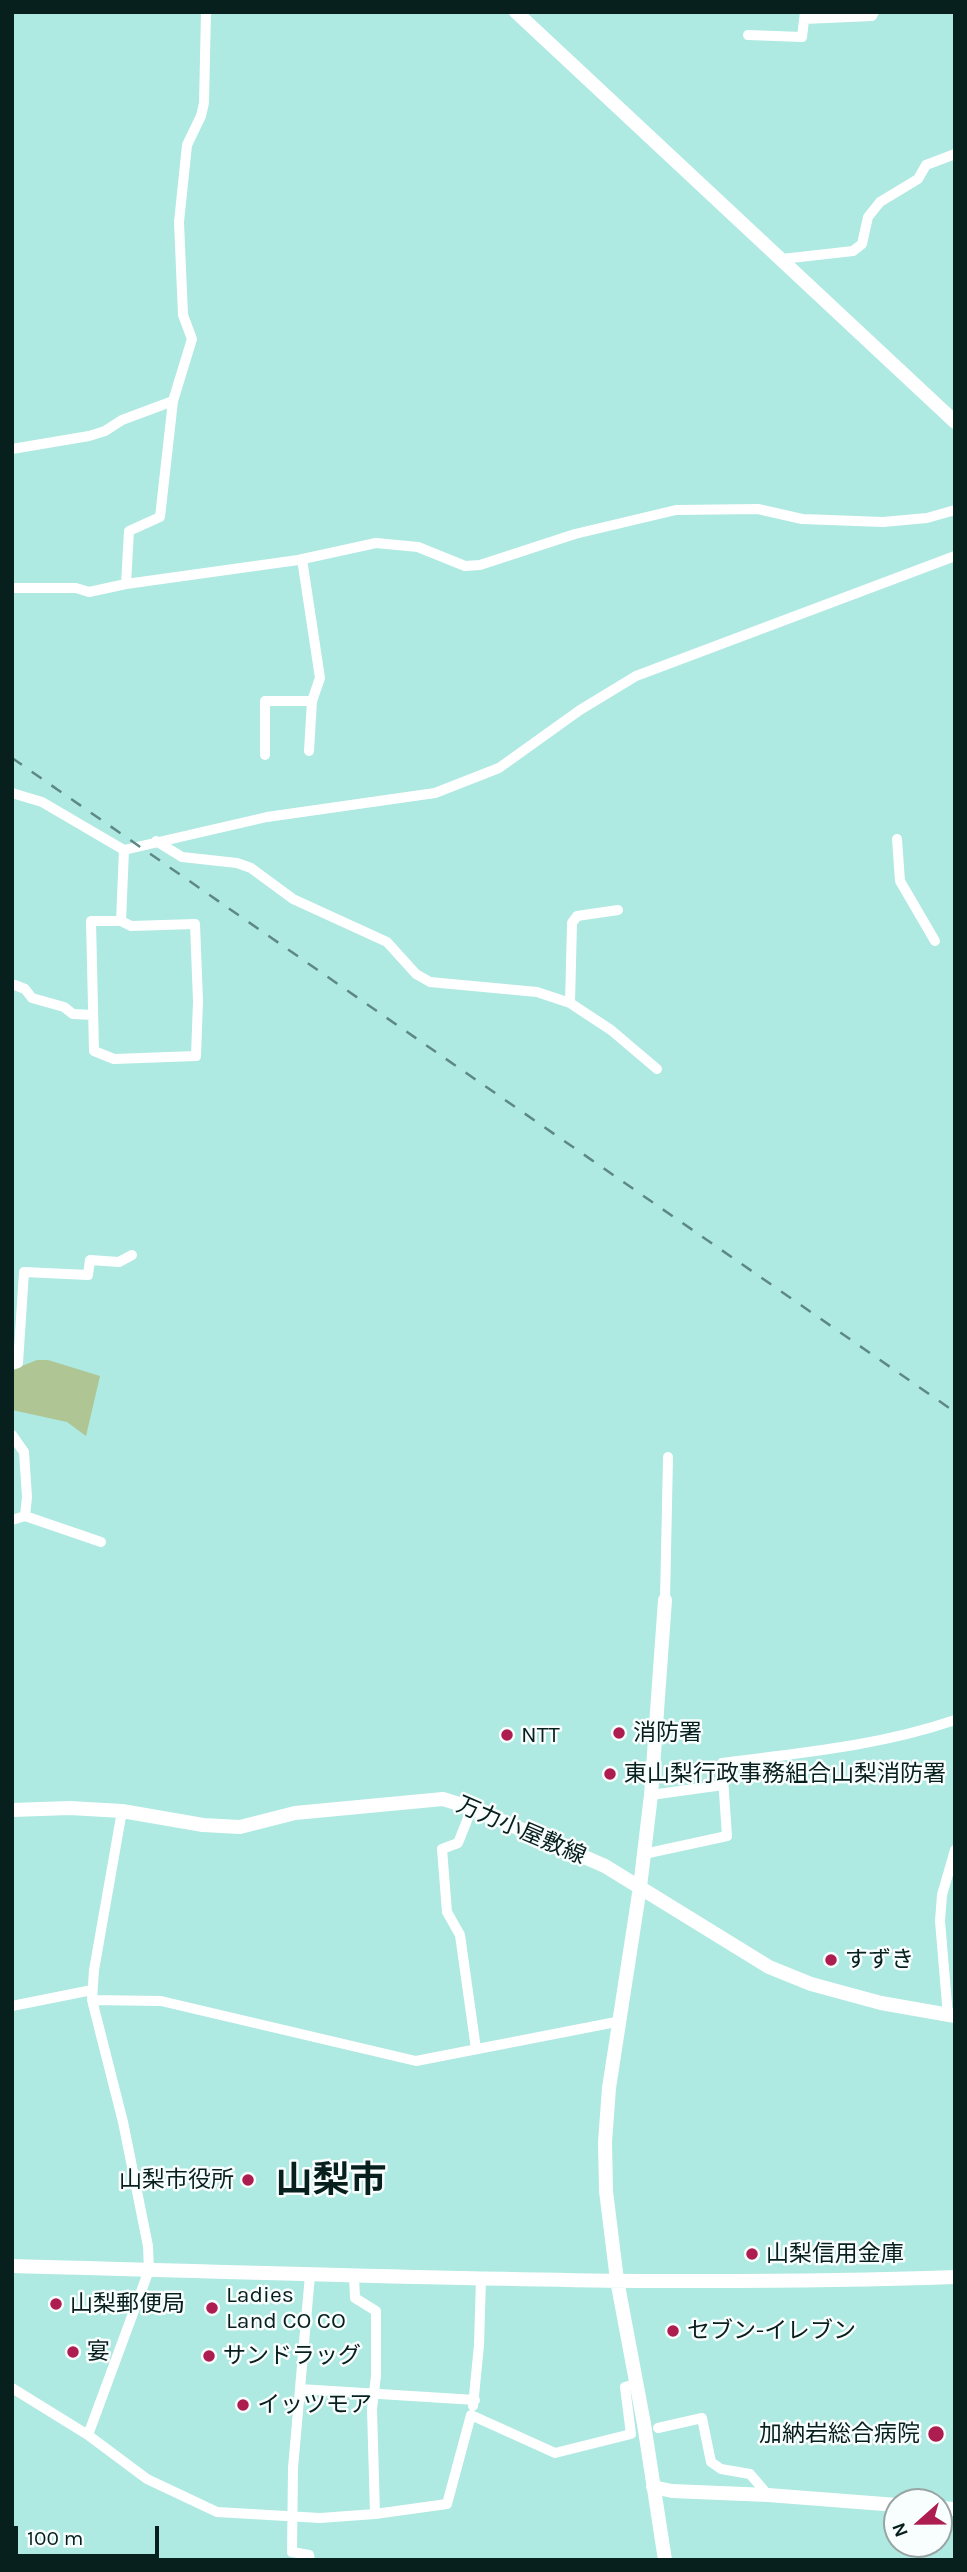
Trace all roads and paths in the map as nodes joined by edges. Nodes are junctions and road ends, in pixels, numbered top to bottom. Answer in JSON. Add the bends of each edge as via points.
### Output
{"nodes":[{"id":1,"x":206,"y":12,"type":"edge"},
{"id":2,"x":516,"y":12,"type":"edge"},
{"id":3,"x":874,"y":12,"type":"edge"},
{"id":4,"x":805,"y":16,"type":"edge"},
{"id":5,"x":748,"y":35,"type":"dead end"},
{"id":6,"x":955,"y":154,"type":"edge"},
{"id":7,"x":782,"y":259,"type":"junction"},
{"id":8,"x":173,"y":401,"type":"junction"},
{"id":9,"x":955,"y":422,"type":"edge"},
{"id":10,"x":12,"y":449,"type":"edge"},
{"id":11,"x":955,"y":510,"type":"edge"},
{"id":12,"x":955,"y":556,"type":"edge"},
{"id":13,"x":302,"y":559,"type":"junction"},
{"id":14,"x":126,"y":584,"type":"junction"},
{"id":15,"x":12,"y":587,"type":"edge"},
{"id":16,"x":312,"y":701,"type":"junction"},
{"id":17,"x":309,"y":751,"type":"dead end"},
{"id":18,"x":265,"y":755,"type":"dead end"},
{"id":19,"x":12,"y":793,"type":"edge"},
{"id":20,"x":897,"y":839,"type":"dead end"},
{"id":21,"x":156,"y":841,"type":"junction"},
{"id":22,"x":124,"y":850,"type":"junction"},
{"id":23,"x":618,"y":910,"type":"dead end"},
{"id":24,"x":121,"y":920,"type":"junction"},
{"id":25,"x":934,"y":941,"type":"dead end"},
{"id":26,"x":15,"y":985,"type":"dead end"},
{"id":27,"x":570,"y":1003,"type":"junction"},
{"id":28,"x":93,"y":1015,"type":"junction"},
{"id":29,"x":657,"y":1069,"type":"dead end"},
{"id":30,"x":132,"y":1255,"type":"dead end"},
{"id":31,"x":12,"y":1365,"type":"edge"},
{"id":32,"x":12,"y":1435,"type":"edge"},
{"id":33,"x":668,"y":1457,"type":"dead end"},
{"id":34,"x":25,"y":1516,"type":"junction"},
{"id":35,"x":12,"y":1520,"type":"edge"},
{"id":36,"x":102,"y":1542,"type":"dead end"},
{"id":37,"x":665,"y":1600,"type":"joint"},
{"id":38,"x":955,"y":1720,"type":"edge"},
{"id":39,"x":723,"y":1784,"type":"junction"},
{"id":40,"x":651,"y":1795,"type":"junction"},
{"id":41,"x":472,"y":1808,"type":"junction"},
{"id":42,"x":12,"y":1810,"type":"edge"},
{"id":43,"x":122,"y":1811,"type":"junction"},
{"id":44,"x":955,"y":1850,"type":"edge"},
{"id":45,"x":644,"y":1854,"type":"junction"},
{"id":46,"x":640,"y":1887,"type":"junction"},
{"id":47,"x":92,"y":1995,"type":"junction"},
{"id":48,"x":12,"y":2006,"type":"edge"},
{"id":49,"x":951,"y":2016,"type":"edge"},
{"id":50,"x":621,"y":2021,"type":"junction"},
{"id":51,"x":476,"y":2049,"type":"junction"},
{"id":52,"x":12,"y":2266,"type":"edge"},
{"id":53,"x":149,"y":2270,"type":"junction"},
{"id":54,"x":310,"y":2275,"type":"junction"},
{"id":55,"x":354,"y":2276,"type":"junction"},
{"id":56,"x":955,"y":2277,"type":"edge"},
{"id":57,"x":481,"y":2278,"type":"junction"},
{"id":58,"x":617,"y":2280,"type":"junction"},
{"id":59,"x":635,"y":2384,"type":"junction"},
{"id":60,"x":12,"y":2388,"type":"edge"},
{"id":61,"x":300,"y":2389,"type":"junction"},
{"id":62,"x":374,"y":2394,"type":"junction"},
{"id":63,"x":475,"y":2400,"type":"junction"},
{"id":64,"x":471,"y":2415,"type":"junction"},
{"id":65,"x":658,"y":2428,"type":"dead end"},
{"id":66,"x":88,"y":2435,"type":"junction"},
{"id":67,"x":653,"y":2490,"type":"junction"},
{"id":68,"x":768,"y":2495,"type":"junction"},
{"id":69,"x":883,"y":2504,"type":"edge"},
{"id":70,"x":375,"y":2514,"type":"junction"},
{"id":71,"x":294,"y":2515,"type":"junction"},
{"id":72,"x":310,"y":2560,"type":"edge"},
{"id":73,"x":665,"y":2560,"type":"edge"}],
"edges":[{"from":1,"to":8,"type":"street","via":[[204,103],[187,145],[179,222],[183,315],[192,339]]},
{"from":2,"to":7,"type":"street"},
{"from":3,"to":4,"type":"street","via":[[872,16]]},
{"from":4,"to":5,"type":"street","via":[[802,37]]},
{"from":6,"to":7,"type":"street","via":[[926,165],[918,179],[880,201],[868,216],[862,244],[853,251]]},
{"from":7,"to":9,"type":"street"},
{"from":8,"to":10,"type":"street","via":[[106,431]]},
{"from":8,"to":14,"type":"street","via":[[160,517],[129,531]]},
{"from":11,"to":13,"type":"street","via":[[883,522],[802,519],[758,509],[676,510],[575,534],[480,565],[465,566],[396,543]]},
{"from":12,"to":21,"type":"street","via":[[636,676],[499,768],[461,784],[435,793],[267,817]]},
{"from":13,"to":14,"type":"street"},
{"from":13,"to":16,"type":"street","via":[[320,678]]},
{"from":14,"to":15,"type":"street","via":[[89,592]]},
{"from":16,"to":17,"type":"street"},
{"from":16,"to":18,"type":"street","via":[[265,701]]},
{"from":19,"to":22,"type":"street","via":[[42,802]]},
{"from":20,"to":25,"type":"street","via":[[900,881]]},
{"from":21,"to":22,"type":"street"},
{"from":21,"to":27,"type":"street","via":[[182,857],[237,863],[251,869],[293,899],[387,942],[416,974],[430,982],[537,992]]},
{"from":22,"to":24,"type":"street"},
{"from":23,"to":27,"type":"street","via":[[577,916],[572,923]]},
{"from":24,"to":28,"type":"street","via":[[91,921]]},
{"from":24,"to":28,"type":"street","via":[[131,926],[195,924],[196,1056],[114,1059],[94,1051]]},
{"from":26,"to":28,"type":"street","via":[[32,998],[73,1014]]},
{"from":27,"to":29,"type":"street"},
{"from":30,"to":31,"type":"street","via":[[119,1262],[90,1260],[88,1275],[24,1272],[18,1363]]},
{"from":32,"to":34,"type":"street","via":[[24,1452]]},
{"from":33,"to":37,"type":"street"},
{"from":34,"to":35,"type":"street"},
{"from":34,"to":36,"type":"street"},
{"from":37,"to":40,"type":"street"},
{"from":38,"to":39,"type":"street","via":[[869,1743],[722,1763]]},
{"from":39,"to":40,"type":"street"},
{"from":39,"to":45,"type":"street","via":[[727,1836]]},
{"from":40,"to":45,"type":"street"},
{"from":41,"to":43,"type":"street","name":"万力小屋敷線","via":[[430,1800],[295,1814],[240,1827]]},
{"from":41,"to":46,"type":"street","name":"万力小屋敷線","via":[[605,1866]]},
{"from":41,"to":51,"type":"street","via":[[458,1843],[442,1849],[447,1912],[460,1935]]},
{"from":42,"to":43,"type":"street","name":"万力小屋敷線"},
{"from":43,"to":47,"type":"street"},
{"from":44,"to":49,"type":"street","via":[[940,1920]]},
{"from":45,"to":46,"type":"street"},
{"from":46,"to":49,"type":"street","name":"万力小屋敷線","via":[[769,1967],[881,2003]]},
{"from":46,"to":50,"type":"street"},
{"from":47,"to":48,"type":"street"},
{"from":47,"to":51,"type":"street","via":[[161,2001],[415,2061]]},
{"from":47,"to":53,"type":"street","via":[[126,2135]]},
{"from":50,"to":51,"type":"street"},
{"from":50,"to":58,"type":"street","via":[[605,2142]]},
{"from":52,"to":53,"type":"street"},
{"from":53,"to":54,"type":"street"},
{"from":53,"to":66,"type":"street"},
{"from":54,"to":55,"type":"street"},
{"from":54,"to":61,"type":"street"},
{"from":55,"to":57,"type":"street"},
{"from":55,"to":62,"type":"street","via":[[355,2298],[376,2311]]},
{"from":56,"to":58,"type":"street","via":[[806,2282]]},
{"from":57,"to":58,"type":"street"},
{"from":57,"to":63,"type":"street"},
{"from":58,"to":59,"type":"street"},
{"from":59,"to":64,"type":"street","via":[[625,2387],[631,2434],[555,2453]]},
{"from":59,"to":67,"type":"street"},
{"from":60,"to":66,"type":"street"},
{"from":61,"to":62,"type":"street"},
{"from":61,"to":71,"type":"street"},
{"from":62,"to":63,"type":"street"},
{"from":62,"to":70,"type":"street"},
{"from":63,"to":64,"type":"street"},
{"from":64,"to":70,"type":"street","via":[[447,2504]]},
{"from":65,"to":68,"type":"street","via":[[702,2418],[712,2462],[721,2469],[750,2474]]},
{"from":66,"to":71,"type":"street","via":[[147,2479],[217,2512]]},
{"from":67,"to":68,"type":"street"},
{"from":67,"to":73,"type":"street"},
{"from":68,"to":69,"type":"street"},
{"from":70,"to":71,"type":"street"},
{"from":71,"to":72,"type":"street","via":[[292,2552],[309,2555]]}]}
